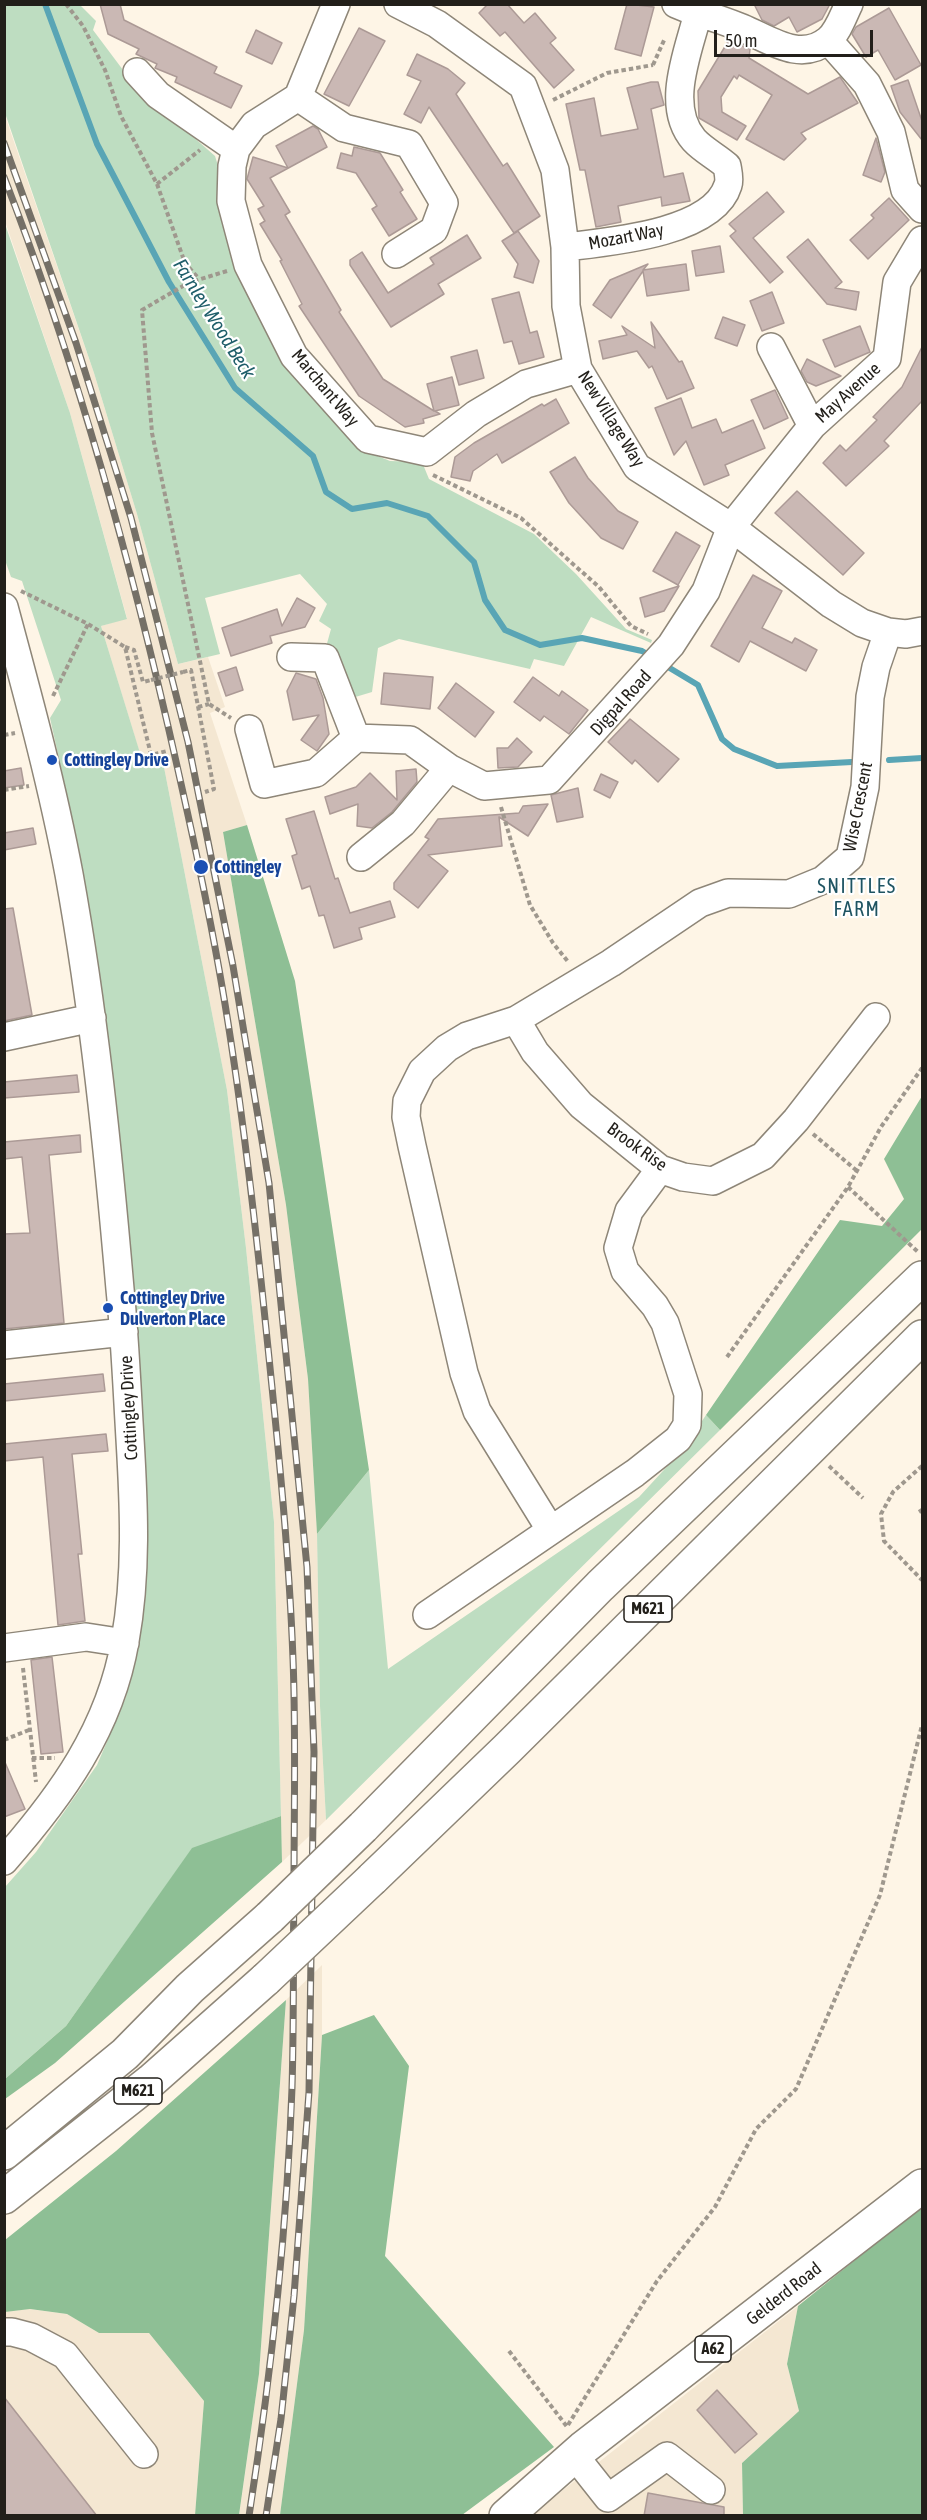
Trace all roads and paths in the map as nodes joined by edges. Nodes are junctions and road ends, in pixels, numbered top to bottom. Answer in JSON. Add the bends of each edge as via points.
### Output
{"nodes":[{"id":1,"x":66,"y":4,"type":"edge"},
{"id":2,"x":336,"y":4,"type":"edge"},
{"id":3,"x":398,"y":4,"type":"edge"},
{"id":4,"x":849,"y":4,"type":"edge"},
{"id":5,"x":690,"y":7,"type":"edge"},
{"id":6,"x":442,"y":14,"type":"edge"},
{"id":7,"x":828,"y":40,"type":"junction"},
{"id":8,"x":653,"y":65,"type":"dead end"},
{"id":9,"x":137,"y":72,"type":"dead end"},
{"id":10,"x":298,"y":97,"type":"junction"},
{"id":11,"x":532,"y":110,"type":"junction"},
{"id":12,"x":226,"y":142,"type":"junction"},
{"id":13,"x":157,"y":184,"type":"junction"},
{"id":14,"x":922,"y":209,"type":"edge"},
{"id":15,"x":922,"y":240,"type":"edge"},
{"id":16,"x":565,"y":247,"type":"junction"},
{"id":17,"x":396,"y":254,"type":"dead end"},
{"id":18,"x":248,"y":265,"type":"junction"},
{"id":19,"x":199,"y":279,"type":"junction"},
{"id":20,"x":771,"y":347,"type":"dead end"},
{"id":21,"x":578,"y":369,"type":"junction"},
{"id":22,"x":812,"y":426,"type":"junction"},
{"id":23,"x":427,"y":452,"type":"junction"},
{"id":24,"x":731,"y":527,"type":"junction"},
{"id":25,"x":10,"y":598,"type":"edge"},
{"id":26,"x":88,"y":624,"type":"junction"},
{"id":27,"x":922,"y":631,"type":"edge"},
{"id":28,"x":888,"y":632,"type":"junction"},
{"id":29,"x":671,"y":645,"type":"junction"},
{"id":30,"x":125,"y":647,"type":"junction"},
{"id":31,"x":291,"y":657,"type":"dead end"},
{"id":32,"x":209,"y":705,"type":"junction"},
{"id":33,"x":198,"y":707,"type":"junction"},
{"id":34,"x":37,"y":729,"type":"junction"},
{"id":35,"x":249,"y":729,"type":"joint"},
{"id":36,"x":356,"y":738,"type":"junction"},
{"id":37,"x":166,"y":751,"type":"dead end"},
{"id":38,"x":449,"y":768,"type":"junction"},
{"id":39,"x":495,"y":785,"type":"junction"},
{"id":40,"x":205,"y":792,"type":"dead end"},
{"id":41,"x":361,"y":857,"type":"dead end"},
{"id":42,"x":582,"y":980,"type":"junction"},
{"id":43,"x":876,"y":1017,"type":"dead end"},
{"id":44,"x":92,"y":1018,"type":"junction"},
{"id":45,"x":516,"y":1020,"type":"junction"},
{"id":46,"x":4,"y":1037,"type":"edge"},
{"id":47,"x":922,"y":1068,"type":"edge"},
{"id":48,"x":796,"y":1120,"type":"junction"},
{"id":49,"x":660,"y":1169,"type":"junction"},
{"id":50,"x":856,"y":1170,"type":"junction"},
{"id":51,"x":848,"y":1187,"type":"junction"},
{"id":52,"x":922,"y":1257,"type":"edge"},
{"id":53,"x":917,"y":1283,"type":"edge"},
{"id":54,"x":124,"y":1332,"type":"junction"},
{"id":55,"x":922,"y":1337,"type":"edge"},
{"id":56,"x":4,"y":1345,"type":"edge"},
{"id":57,"x":727,"y":1357,"type":"dead end"},
{"id":58,"x":811,"y":1447,"type":"junction"},
{"id":59,"x":922,"y":1466,"type":"edge"},
{"id":60,"x":863,"y":1498,"type":"dead end"},
{"id":61,"x":550,"y":1529,"type":"junction"},
{"id":62,"x":922,"y":1580,"type":"edge"},
{"id":63,"x":427,"y":1615,"type":"dead end"},
{"id":64,"x":125,"y":1642,"type":"junction"},
{"id":65,"x":12,"y":1647,"type":"edge"},
{"id":66,"x":922,"y":1725,"type":"edge"},
{"id":67,"x":29,"y":1730,"type":"junction"},
{"id":68,"x":4,"y":1740,"type":"edge"},
{"id":69,"x":51,"y":1807,"type":"junction"},
{"id":70,"x":4,"y":1861,"type":"edge"},
{"id":71,"x":190,"y":1988,"type":"junction"},
{"id":72,"x":4,"y":2126,"type":"edge"},
{"id":73,"x":4,"y":2153,"type":"edge"},
{"id":74,"x":922,"y":2186,"type":"edge"},
{"id":75,"x":4,"y":2197,"type":"edge"},
{"id":76,"x":4,"y":2332,"type":"edge"},
{"id":77,"x":509,"y":2351,"type":"dead end"},
{"id":78,"x":575,"y":2443,"type":"junction"},
{"id":79,"x":144,"y":2454,"type":"dead end"},
{"id":80,"x":711,"y":2490,"type":"dead end"},
{"id":81,"x":506,"y":2516,"type":"edge"}],
"edges":[{"from":1,"to":13,"type":"path","via":[[83,26],[105,70],[121,116]]},
{"from":2,"to":10,"type":"street"},
{"from":3,"to":6,"type":"street","name":"New Village Way"},
{"from":4,"to":7,"type":"street"},
{"from":5,"to":7,"type":"street","via":[[776,45],[814,49]]},
{"from":5,"to":16,"type":"street","name":"Mozart Way","via":[[678,100],[693,140],[727,166],[729,182],[723,197],[705,212],[669,230],[632,240]]},
{"from":6,"to":11,"type":"street","name":"New Village Way","via":[[523,86]]},
{"from":7,"to":14,"type":"street","via":[[867,84],[891,132],[905,190]]},
{"from":8,"to":11,"type":"path","via":[[607,73]]},
{"from":9,"to":12,"type":"street","via":[[158,95]]},
{"from":10,"to":12,"type":"street"},
{"from":10,"to":17,"type":"street","via":[[344,128],[409,144],[444,203],[434,230]]},
{"from":11,"to":16,"type":"street","name":"New Village Way","via":[[555,170]]},
{"from":12,"to":13,"type":"path"},
{"from":12,"to":18,"type":"street","name":"Marchant Way","via":[[232,166],[231,201]]},
{"from":13,"to":19,"type":"path","via":[[185,262]]},
{"from":15,"to":22,"type":"street","name":"May Avenue","via":[[897,282],[887,358]]},
{"from":16,"to":21,"type":"street","name":"New Village Way","via":[[566,306]]},
{"from":18,"to":19,"type":"path"},
{"from":18,"to":23,"type":"street","name":"Marchant Way","via":[[294,356],[368,439]]},
{"from":19,"to":32,"type":"path","via":[[142,310],[152,433]]},
{"from":20,"to":22,"type":"street"},
{"from":21,"to":23,"type":"street","via":[[526,384],[476,414]]},
{"from":21,"to":24,"type":"street","name":"New Village Way","via":[[637,467]]},
{"from":22,"to":24,"type":"street","name":"May Avenue"},
{"from":23,"to":29,"type":"path","via":[[431,474],[521,518],[599,586],[632,626]]},
{"from":24,"to":28,"type":"street","name":"New Village Way","via":[[831,604],[862,623]]},
{"from":24,"to":29,"type":"street","name":"Digpal Road","via":[[706,591]]},
{"from":25,"to":26,"type":"path"},
{"from":25,"to":34,"type":"street","name":"Cottingley Drive"},
{"from":26,"to":30,"type":"path"},
{"from":26,"to":34,"type":"path"},
{"from":27,"to":28,"type":"street","name":"New Village Way"},
{"from":28,"to":42,"type":"street","name":"Wise Crescent","via":[[870,697],[866,787],[850,857],[823,880],[789,894],[728,893],[700,903]]},
{"from":29,"to":39,"type":"street","name":"Digpal Road","via":[[549,780]]},
{"from":30,"to":33,"type":"path","bridge":true,"via":[[134,650],[143,682],[191,670]]},
{"from":30,"to":37,"type":"path","via":[[151,755]]},
{"from":31,"to":36,"type":"street","via":[[325,658]]},
{"from":32,"to":33,"type":"path"},
{"from":32,"to":35,"type":"path"},
{"from":33,"to":40,"type":"path","via":[[214,789]]},
{"from":34,"to":44,"type":"street","name":"Cottingley Drive","via":[[68,873]]},
{"from":35,"to":36,"type":"street","via":[[264,784],[316,773]]},
{"from":36,"to":38,"type":"street","name":"Digpal Road","via":[[410,740]]},
{"from":38,"to":39,"type":"street","name":"Digpal Road","via":[[484,786]]},
{"from":38,"to":41,"type":"street","via":[[403,823]]},
{"from":39,"to":42,"type":"path","via":[[530,905]]},
{"from":42,"to":45,"type":"street","name":"Wise Crescent"},
{"from":43,"to":48,"type":"street","name":"Brook Rise"},
{"from":44,"to":46,"type":"street"},
{"from":44,"to":54,"type":"street","name":"Cottingley Drive"},
{"from":45,"to":49,"type":"street","name":"Brook Rise","via":[[535,1052],[581,1105]]},
{"from":45,"to":61,"type":"street","name":"Wise Crescent","via":[[467,1036],[429,1061],[407,1101],[406,1117],[477,1411]]},
{"from":47,"to":50,"type":"path"},
{"from":48,"to":49,"type":"street","name":"Brook Rise","via":[[763,1156],[713,1181]]},
{"from":48,"to":50,"type":"path"},
{"from":49,"to":61,"type":"street","via":[[629,1211],[618,1248],[625,1271],[665,1323],[688,1394],[687,1425],[660,1455]]},
{"from":50,"to":51,"type":"path"},
{"from":51,"to":52,"type":"path"},
{"from":51,"to":57,"type":"path"},
{"from":53,"to":71,"type":"main road","number":"M621","bridge":true,"via":[[600,1586],[363,1827]]},
{"from":54,"to":56,"type":"street"},
{"from":54,"to":64,"type":"street","name":"Cottingley Drive","via":[[133,1489],[133,1576]]},
{"from":55,"to":58,"type":"main road","number":"M621"},
{"from":58,"to":60,"type":"path"},
{"from":58,"to":75,"type":"main road","number":"M621","bridge":true,"via":[[266,1979],[151,2081]]},
{"from":59,"to":62,"type":"path","via":[[893,1491],[881,1514],[884,1541]]},
{"from":61,"to":63,"type":"street"},
{"from":64,"to":65,"type":"street","via":[[86,1637]]},
{"from":64,"to":69,"type":"street","name":"Cottingley Drive","via":[[112,1692],[86,1754]]},
{"from":65,"to":67,"type":"path"},
{"from":66,"to":78,"type":"path","via":[[880,1894],[796,2089],[756,2128],[715,2207],[657,2281]]},
{"from":67,"to":68,"type":"path"},
{"from":67,"to":69,"type":"path","via":[[39,1795]]},
{"from":69,"to":70,"type":"street","name":"Cottingley Drive"},
{"from":71,"to":72,"type":"main road"},
{"from":71,"to":73,"type":"main road","number":"M621","via":[[125,2054]]},
{"from":74,"to":78,"type":"main road","name":"Gelderd Road","number":"A62"},
{"from":76,"to":79,"type":"street","via":[[31,2337],[65,2355]]},
{"from":77,"to":78,"type":"path"},
{"from":78,"to":80,"type":"street","via":[[608,2498],[667,2456]]},
{"from":78,"to":81,"type":"main road","name":"Gelderd Road","number":"A62"}]}
